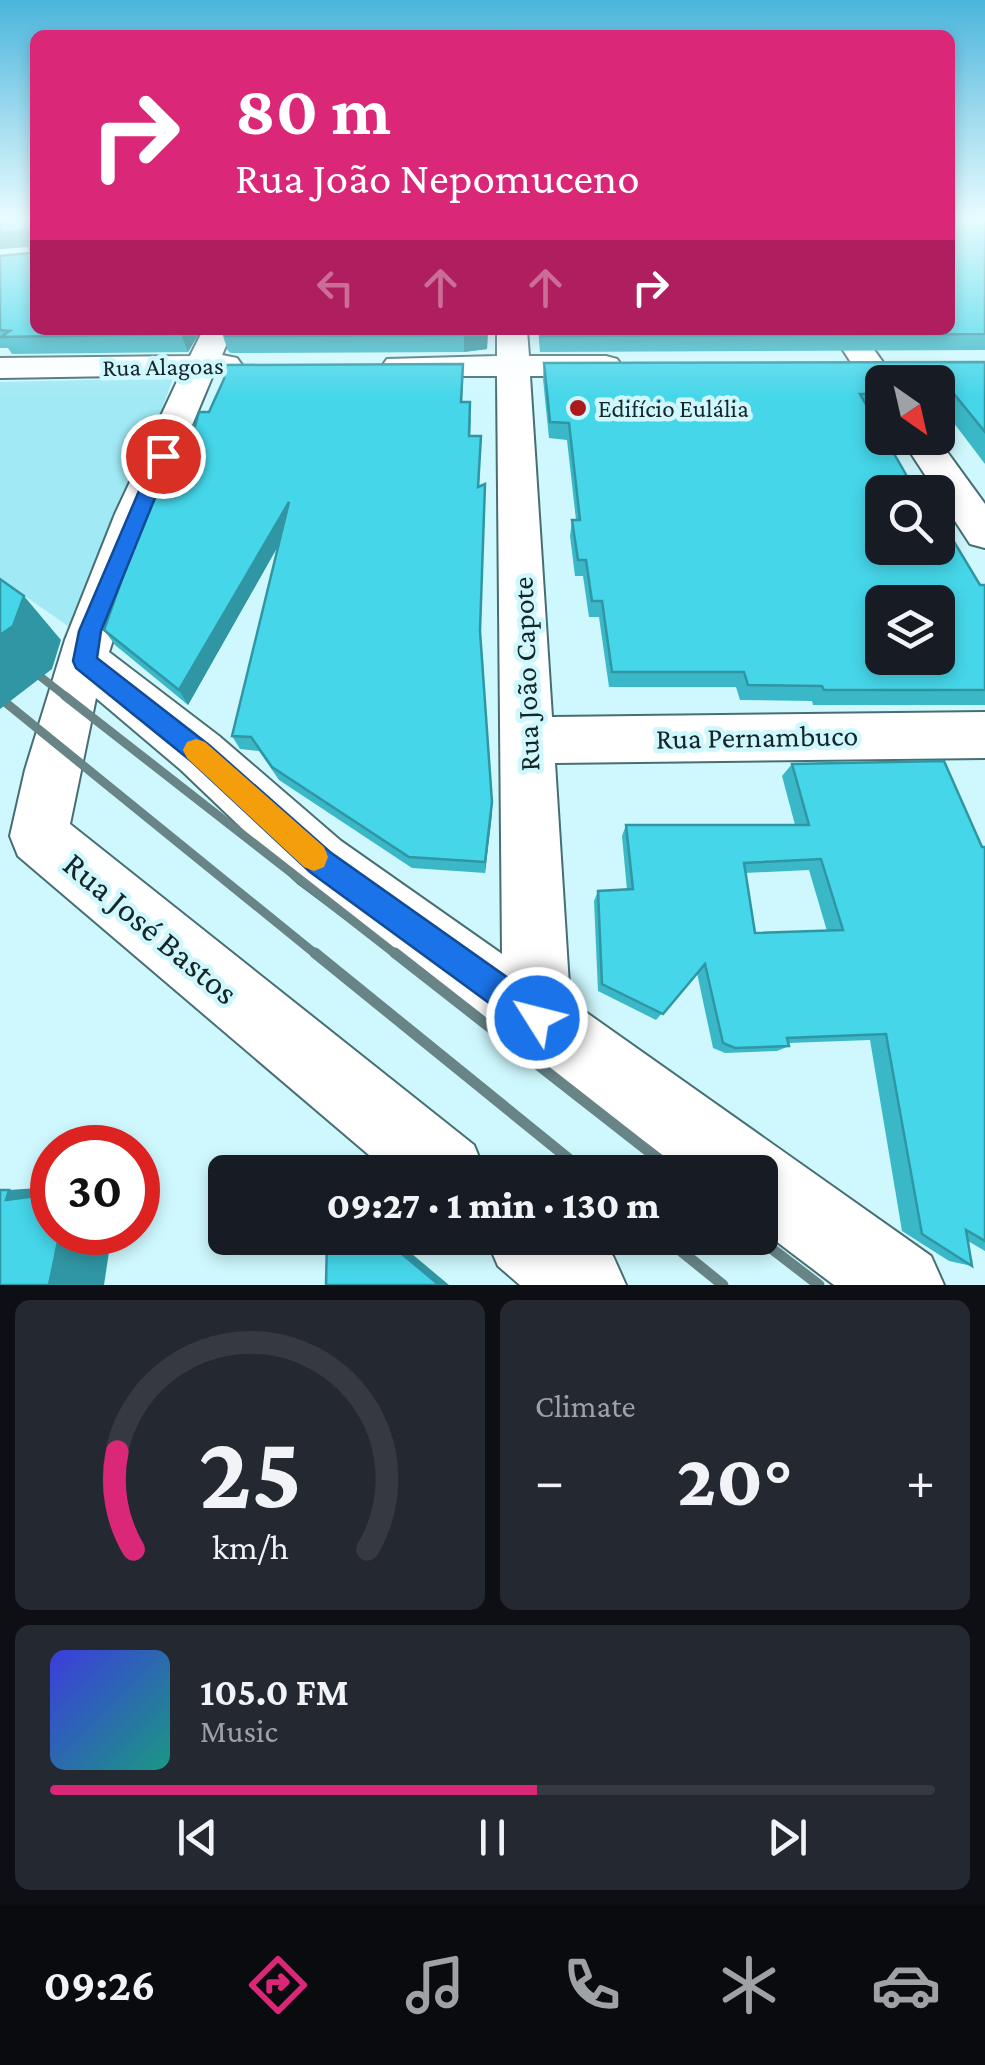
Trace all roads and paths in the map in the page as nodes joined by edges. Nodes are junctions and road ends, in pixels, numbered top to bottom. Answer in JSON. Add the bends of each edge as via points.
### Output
{"nodes":[{"id":1,"x":851,"y":335,"type":"edge"},
{"id":2,"x":210,"y":348,"type":"edge"},
{"id":3,"x":513,"y":348,"type":"edge"},
{"id":4,"x":261,"y":365,"type":"edge"},
{"id":5,"x":821,"y":365,"type":"edge"},
{"id":6,"x":878,"y":365,"type":"edge"},
{"id":7,"x":373,"y":366,"type":"edge"},
{"id":8,"x":644,"y":366,"type":"edge"},
{"id":9,"x":0,"y":368,"type":"edge"},
{"id":10,"x":865,"y":369,"type":"edge"},
{"id":11,"x":931,"y":455,"type":"edge"},
{"id":12,"x":985,"y":534,"type":"edge"},
{"id":13,"x":84,"y":661,"type":"junction"},
{"id":14,"x":985,"y":735,"type":"edge"},
{"id":15,"x":529,"y":740,"type":"junction"},
{"id":16,"x":537,"y":1018,"type":"junction"},
{"id":17,"x":427,"y":1155,"type":"edge"},
{"id":18,"x":725,"y":1155,"type":"edge"},
{"id":19,"x":778,"y":1194,"type":"edge"},
{"id":20,"x":902,"y":1285,"type":"edge"}],
"edges":[{"from":1,"to":6,"type":"street"},
{"from":2,"to":4,"type":"street","name":"Rua Alagoas"},
{"from":2,"to":9,"type":"street","name":"Rua Alagoas"},
{"from":2,"to":13,"type":"street","via":[[100,604]]},
{"from":3,"to":7,"type":"street"},
{"from":3,"to":8,"type":"street"},
{"from":3,"to":15,"type":"street","name":"Rua João Capote"},
{"from":5,"to":10,"type":"street"},
{"from":11,"to":12,"type":"street"},
{"from":13,"to":16,"type":"street","via":[[200,753],[320,862]]},
{"from":13,"to":17,"type":"street","name":"Rua José Bastos","via":[[39,836]]},
{"from":14,"to":15,"type":"street","name":"Rua Pernambuco"},
{"from":15,"to":16,"type":"street","name":"Rua João Capote"},
{"from":16,"to":18,"type":"street"},
{"from":19,"to":20,"type":"street"}]}
